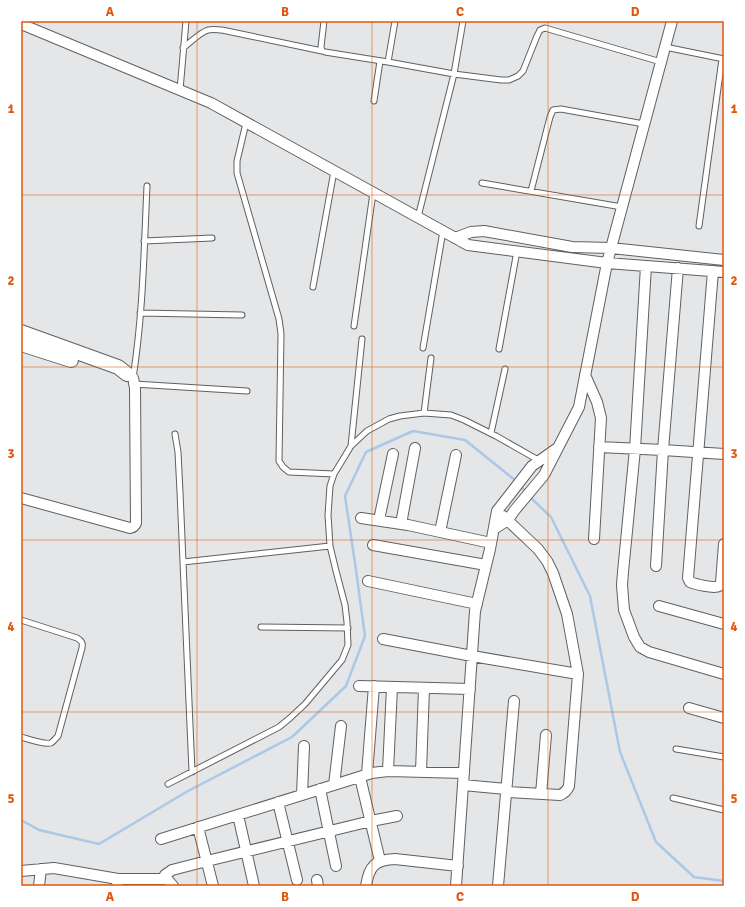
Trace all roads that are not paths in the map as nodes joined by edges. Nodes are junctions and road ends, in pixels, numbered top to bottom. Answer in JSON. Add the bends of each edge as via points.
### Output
{"nodes":[{"id":1,"x":186,"y":21,"type":"edge"},
{"id":2,"x":324,"y":21,"type":"edge"},
{"id":3,"x":395,"y":21,"type":"edge"},
{"id":4,"x":463,"y":21,"type":"edge"},
{"id":5,"x":672,"y":21,"type":"edge"},
{"id":6,"x":21,"y":24,"type":"edge"},
{"id":7,"x":665,"y":47,"type":"junction"},
{"id":8,"x":183,"y":48,"type":"junction"},
{"id":9,"x":322,"y":51,"type":"junction"},
{"id":10,"x":723,"y":59,"type":"edge"},
{"id":11,"x":380,"y":61,"type":"junction"},
{"id":12,"x":388,"y":62,"type":"junction"},
{"id":13,"x":661,"y":62,"type":"junction"},
{"id":14,"x":454,"y":74,"type":"junction"},
{"id":15,"x":180,"y":90,"type":"junction"},
{"id":16,"x":374,"y":101,"type":"dead end"},
{"id":17,"x":246,"y":123,"type":"junction"},
{"id":18,"x":644,"y":124,"type":"junction"},
{"id":19,"x":334,"y":171,"type":"junction"},
{"id":20,"x":482,"y":183,"type":"dead end"},
{"id":21,"x":147,"y":186,"type":"dead end"},
{"id":22,"x":531,"y":191,"type":"junction"},
{"id":23,"x":374,"y":193,"type":"junction"},
{"id":24,"x":622,"y":207,"type":"junction"},
{"id":25,"x":418,"y":218,"type":"junction"},
{"id":26,"x":699,"y":226,"type":"dead end"},
{"id":27,"x":443,"y":231,"type":"junction"},
{"id":28,"x":212,"y":238,"type":"dead end"},
{"id":29,"x":455,"y":238,"type":"junction"},
{"id":30,"x":144,"y":241,"type":"junction"},
{"id":31,"x":611,"y":248,"type":"junction"},
{"id":32,"x":517,"y":251,"type":"junction"},
{"id":33,"x":724,"y":260,"type":"edge"},
{"id":34,"x":607,"y":263,"type":"junction"},
{"id":35,"x":646,"y":266,"type":"junction"},
{"id":36,"x":678,"y":268,"type":"junction"},
{"id":37,"x":712,"y":271,"type":"junction"},
{"id":38,"x":724,"y":272,"type":"edge"},
{"id":39,"x":313,"y":287,"type":"dead end"},
{"id":40,"x":140,"y":313,"type":"junction"},
{"id":41,"x":242,"y":315,"type":"dead end"},
{"id":42,"x":354,"y":326,"type":"dead end"},
{"id":43,"x":21,"y":332,"type":"edge"},
{"id":44,"x":362,"y":339,"type":"dead end"},
{"id":45,"x":21,"y":344,"type":"edge"},
{"id":46,"x":423,"y":348,"type":"dead end"},
{"id":47,"x":499,"y":349,"type":"dead end"},
{"id":48,"x":432,"y":358,"type":"dead end"},
{"id":49,"x":505,"y":369,"type":"dead end"},
{"id":50,"x":585,"y":375,"type":"junction"},
{"id":51,"x":132,"y":379,"type":"junction"},
{"id":52,"x":247,"y":392,"type":"dead end"},
{"id":53,"x":424,"y":413,"type":"junction"},
{"id":54,"x":491,"y":433,"type":"junction"},
{"id":55,"x":175,"y":434,"type":"dead end"},
{"id":56,"x":351,"y":446,"type":"junction"},
{"id":57,"x":599,"y":447,"type":"junction"},
{"id":58,"x":415,"y":448,"type":"dead end"},
{"id":59,"x":558,"y":448,"type":"junction"},
{"id":60,"x":635,"y":449,"type":"junction"},
{"id":61,"x":663,"y":450,"type":"junction"},
{"id":62,"x":698,"y":452,"type":"junction"},
{"id":63,"x":393,"y":454,"type":"dead end"},
{"id":64,"x":724,"y":454,"type":"edge"},
{"id":65,"x":456,"y":455,"type":"dead end"},
{"id":66,"x":536,"y":464,"type":"junction"},
{"id":67,"x":334,"y":474,"type":"junction"},
{"id":68,"x":21,"y":498,"type":"edge"},
{"id":69,"x":497,"y":511,"type":"junction"},
{"id":70,"x":362,"y":518,"type":"dead end"},
{"id":71,"x":379,"y":520,"type":"junction"},
{"id":72,"x":508,"y":520,"type":"junction"},
{"id":73,"x":401,"y":524,"type":"junction"},
{"id":74,"x":494,"y":529,"type":"junction"},
{"id":75,"x":440,"y":532,"type":"junction"},
{"id":76,"x":594,"y":539,"type":"dead end"},
{"id":77,"x":491,"y":543,"type":"junction"},
{"id":78,"x":724,"y":544,"type":"edge"},
{"id":79,"x":373,"y":545,"type":"dead end"},
{"id":80,"x":330,"y":546,"type":"junction"},
{"id":81,"x":183,"y":562,"type":"junction"},
{"id":82,"x":486,"y":566,"type":"junction"},
{"id":83,"x":656,"y":566,"type":"dead end"},
{"id":84,"x":368,"y":581,"type":"dead end"},
{"id":85,"x":477,"y":604,"type":"junction"},
{"id":86,"x":659,"y":606,"type":"dead end"},
{"id":87,"x":21,"y":620,"type":"edge"},
{"id":88,"x":724,"y":624,"type":"edge"},
{"id":89,"x":261,"y":627,"type":"dead end"},
{"id":90,"x":348,"y":628,"type":"junction"},
{"id":91,"x":383,"y":639,"type":"dead end"},
{"id":92,"x":472,"y":656,"type":"junction"},
{"id":93,"x":578,"y":674,"type":"junction"},
{"id":94,"x":724,"y":674,"type":"edge"},
{"id":95,"x":359,"y":686,"type":"dead end"},
{"id":96,"x":374,"y":686,"type":"junction"},
{"id":97,"x":392,"y":687,"type":"junction"},
{"id":98,"x":424,"y":688,"type":"junction"},
{"id":99,"x":470,"y":689,"type":"junction"},
{"id":100,"x":514,"y":701,"type":"dead end"},
{"id":101,"x":690,"y":708,"type":"dead end"},
{"id":102,"x":724,"y":718,"type":"edge"},
{"id":103,"x":341,"y":726,"type":"dead end"},
{"id":104,"x":546,"y":735,"type":"dead end"},
{"id":105,"x":21,"y":737,"type":"edge"},
{"id":106,"x":304,"y":746,"type":"dead end"},
{"id":107,"x":676,"y":749,"type":"dead end"},
{"id":108,"x":724,"y":757,"type":"edge"},
{"id":109,"x":388,"y":771,"type":"junction"},
{"id":110,"x":192,"y":772,"type":"junction"},
{"id":111,"x":420,"y":772,"type":"junction"},
{"id":112,"x":464,"y":773,"type":"junction"},
{"id":113,"x":363,"y":776,"type":"junction"},
{"id":114,"x":168,"y":784,"type":"dead end"},
{"id":115,"x":334,"y":785,"type":"junction"},
{"id":116,"x":463,"y":785,"type":"junction"},
{"id":117,"x":320,"y":789,"type":"junction"},
{"id":118,"x":506,"y":791,"type":"junction"},
{"id":119,"x":541,"y":794,"type":"junction"},
{"id":120,"x":302,"y":795,"type":"junction"},
{"id":121,"x":673,"y":798,"type":"dead end"},
{"id":122,"x":278,"y":802,"type":"junction"},
{"id":123,"x":724,"y":810,"type":"edge"},
{"id":124,"x":238,"y":815,"type":"junction"},
{"id":125,"x":397,"y":816,"type":"dead end"},
{"id":126,"x":371,"y":821,"type":"junction"},
{"id":127,"x":198,"y":827,"type":"junction"},
{"id":128,"x":329,"y":832,"type":"junction"},
{"id":129,"x":161,"y":839,"type":"dead end"},
{"id":130,"x":288,"y":842,"type":"junction"},
{"id":131,"x":247,"y":852,"type":"junction"},
{"id":132,"x":207,"y":861,"type":"junction"},
{"id":133,"x":380,"y":861,"type":"junction"},
{"id":134,"x":336,"y":866,"type":"dead end"},
{"id":135,"x":458,"y":866,"type":"junction"},
{"id":136,"x":41,"y":869,"type":"junction"},
{"id":137,"x":21,"y":872,"type":"edge"},
{"id":138,"x":164,"y":879,"type":"junction"},
{"id":139,"x":297,"y":880,"type":"dead end"},
{"id":140,"x":118,"y":883,"type":"edge"},
{"id":141,"x":39,"y":886,"type":"edge"},
{"id":142,"x":173,"y":886,"type":"edge"},
{"id":143,"x":213,"y":886,"type":"edge"},
{"id":144,"x":254,"y":886,"type":"edge"},
{"id":145,"x":366,"y":886,"type":"edge"},
{"id":146,"x":456,"y":886,"type":"edge"},
{"id":147,"x":498,"y":886,"type":"edge"}],
"edges":[{"from":1,"to":8,"type":"lane"},
{"from":2,"to":9,"type":"lane"},
{"from":3,"to":12,"type":"lane"},
{"from":4,"to":14,"type":"lane"},
{"from":5,"to":7,"type":"street"},
{"from":6,"to":15,"type":"street"},
{"from":7,"to":10,"type":"lane"},
{"from":7,"to":13,"type":"street"},
{"from":8,"to":9,"type":"lane","via":[[207,30],[214,29]]},
{"from":8,"to":15,"type":"lane"},
{"from":9,"to":11,"type":"lane"},
{"from":10,"to":26,"type":"lane"},
{"from":11,"to":12,"type":"lane"},
{"from":11,"to":16,"type":"lane"},
{"from":12,"to":14,"type":"lane"},
{"from":13,"to":14,"type":"lane","via":[[545,28],[536,36],[523,71],[518,76],[501,80]]},
{"from":13,"to":18,"type":"street"},
{"from":14,"to":25,"type":"lane"},
{"from":15,"to":17,"type":"street","via":[[211,103]]},
{"from":17,"to":19,"type":"street"},
{"from":17,"to":67,"type":"lane","via":[[237,160],[237,173],[279,319],[281,334],[279,461],[289,472]]},
{"from":18,"to":22,"type":"lane","via":[[561,109],[553,110]]},
{"from":18,"to":24,"type":"street"},
{"from":19,"to":23,"type":"street"},
{"from":19,"to":39,"type":"lane"},
{"from":20,"to":22,"type":"lane"},
{"from":21,"to":30,"type":"lane"},
{"from":22,"to":24,"type":"lane"},
{"from":23,"to":25,"type":"street"},
{"from":23,"to":42,"type":"lane"},
{"from":24,"to":31,"type":"street"},
{"from":25,"to":27,"type":"street"},
{"from":27,"to":29,"type":"street"},
{"from":27,"to":46,"type":"lane"},
{"from":28,"to":30,"type":"lane"},
{"from":29,"to":31,"type":"street","via":[[471,232],[484,231],[572,247]]},
{"from":29,"to":32,"type":"street","via":[[468,245]]},
{"from":30,"to":40,"type":"lane"},
{"from":31,"to":33,"type":"street"},
{"from":31,"to":34,"type":"street"},
{"from":32,"to":34,"type":"street"},
{"from":32,"to":47,"type":"lane"},
{"from":34,"to":35,"type":"street"},
{"from":34,"to":50,"type":"street"},
{"from":35,"to":36,"type":"street"},
{"from":35,"to":60,"type":"street"},
{"from":36,"to":37,"type":"street"},
{"from":36,"to":61,"type":"street"},
{"from":37,"to":38,"type":"street"},
{"from":37,"to":62,"type":"street"},
{"from":40,"to":41,"type":"lane"},
{"from":40,"to":51,"type":"lane","via":[[137,355]]},
{"from":43,"to":51,"type":"street","via":[[118,367]]},
{"from":44,"to":56,"type":"lane"},
{"from":45,"to":51,"type":"street"},
{"from":48,"to":53,"type":"lane"},
{"from":49,"to":54,"type":"lane"},
{"from":50,"to":57,"type":"street","via":[[600,411]]},
{"from":50,"to":59,"type":"street","via":[[579,407]]},
{"from":51,"to":52,"type":"lane"},
{"from":51,"to":68,"type":"street","via":[[136,525],[130,528]]},
{"from":53,"to":54,"type":"lane","via":[[450,415]]},
{"from":53,"to":56,"type":"lane","via":[[389,419],[367,431]]},
{"from":54,"to":66,"type":"lane"},
{"from":55,"to":81,"type":"lane"},
{"from":56,"to":67,"type":"lane"},
{"from":57,"to":60,"type":"street"},
{"from":57,"to":76,"type":"street"},
{"from":58,"to":73,"type":"street"},
{"from":59,"to":66,"type":"street"},
{"from":59,"to":72,"type":"street","via":[[544,475]]},
{"from":60,"to":61,"type":"street"},
{"from":60,"to":94,"type":"street","via":[[622,585],[624,610],[634,637],[640,647],[649,652]]},
{"from":61,"to":62,"type":"street"},
{"from":61,"to":83,"type":"street"},
{"from":62,"to":64,"type":"street"},
{"from":62,"to":78,"type":"street","via":[[688,578],[690,582],[719,586]]},
{"from":63,"to":71,"type":"street"},
{"from":65,"to":75,"type":"street"},
{"from":66,"to":69,"type":"street"},
{"from":67,"to":80,"type":"lane","via":[[328,509]]},
{"from":69,"to":72,"type":"street"},
{"from":69,"to":74,"type":"street"},
{"from":70,"to":71,"type":"street"},
{"from":71,"to":73,"type":"street"},
{"from":72,"to":74,"type":"street"},
{"from":72,"to":93,"type":"street","via":[[538,549],[553,573],[567,614]]},
{"from":73,"to":75,"type":"street"},
{"from":74,"to":77,"type":"street"},
{"from":75,"to":77,"type":"street"},
{"from":77,"to":82,"type":"street"},
{"from":79,"to":82,"type":"street"},
{"from":80,"to":81,"type":"lane"},
{"from":80,"to":90,"type":"lane","via":[[345,604]]},
{"from":81,"to":110,"type":"lane"},
{"from":82,"to":85,"type":"street"},
{"from":84,"to":85,"type":"street"},
{"from":85,"to":92,"type":"street"},
{"from":86,"to":88,"type":"street"},
{"from":87,"to":105,"type":"lane","via":[[77,638],[82,643],[82,648],[58,736],[50,743]]},
{"from":89,"to":90,"type":"lane"},
{"from":90,"to":110,"type":"lane","via":[[348,645],[342,660],[290,718],[279,727]]},
{"from":91,"to":92,"type":"street"},
{"from":92,"to":93,"type":"street"},
{"from":92,"to":99,"type":"street"},
{"from":93,"to":119,"type":"street","via":[[569,786],[560,795]]},
{"from":95,"to":96,"type":"street"},
{"from":96,"to":97,"type":"street"},
{"from":96,"to":113,"type":"street"},
{"from":97,"to":98,"type":"street"},
{"from":97,"to":109,"type":"street"},
{"from":98,"to":99,"type":"street"},
{"from":98,"to":111,"type":"street"},
{"from":99,"to":112,"type":"street"},
{"from":100,"to":118,"type":"street"},
{"from":101,"to":102,"type":"street"},
{"from":103,"to":115,"type":"street"},
{"from":104,"to":119,"type":"street"},
{"from":106,"to":120,"type":"street"},
{"from":107,"to":108,"type":"lane"},
{"from":109,"to":111,"type":"street"},
{"from":109,"to":113,"type":"street"},
{"from":110,"to":114,"type":"lane"},
{"from":111,"to":112,"type":"street"},
{"from":112,"to":116,"type":"street"},
{"from":113,"to":115,"type":"street"},
{"from":113,"to":126,"type":"street"},
{"from":115,"to":117,"type":"street"},
{"from":116,"to":118,"type":"street"},
{"from":116,"to":135,"type":"street"},
{"from":117,"to":120,"type":"street"},
{"from":117,"to":128,"type":"street"},
{"from":118,"to":119,"type":"street"},
{"from":118,"to":147,"type":"street"},
{"from":120,"to":122,"type":"street"},
{"from":121,"to":123,"type":"lane"},
{"from":122,"to":124,"type":"street"},
{"from":122,"to":130,"type":"street"},
{"from":124,"to":127,"type":"street"},
{"from":124,"to":131,"type":"street"},
{"from":125,"to":126,"type":"street"},
{"from":126,"to":128,"type":"street"},
{"from":126,"to":133,"type":"street"},
{"from":127,"to":129,"type":"street"},
{"from":127,"to":132,"type":"street"},
{"from":128,"to":130,"type":"street"},
{"from":128,"to":134,"type":"street"},
{"from":130,"to":131,"type":"street"},
{"from":130,"to":139,"type":"street"},
{"from":131,"to":132,"type":"street"},
{"from":131,"to":144,"type":"street"},
{"from":132,"to":138,"type":"street","via":[[172,870]]},
{"from":132,"to":143,"type":"street"},
{"from":133,"to":135,"type":"street","via":[[395,859]]},
{"from":133,"to":145,"type":"street","via":[[371,869]]},
{"from":135,"to":146,"type":"street"},
{"from":136,"to":137,"type":"street"},
{"from":136,"to":140,"type":"street","via":[[54,868]]},
{"from":136,"to":141,"type":"street"},
{"from":138,"to":140,"type":"street"},
{"from":138,"to":142,"type":"street"}]}
